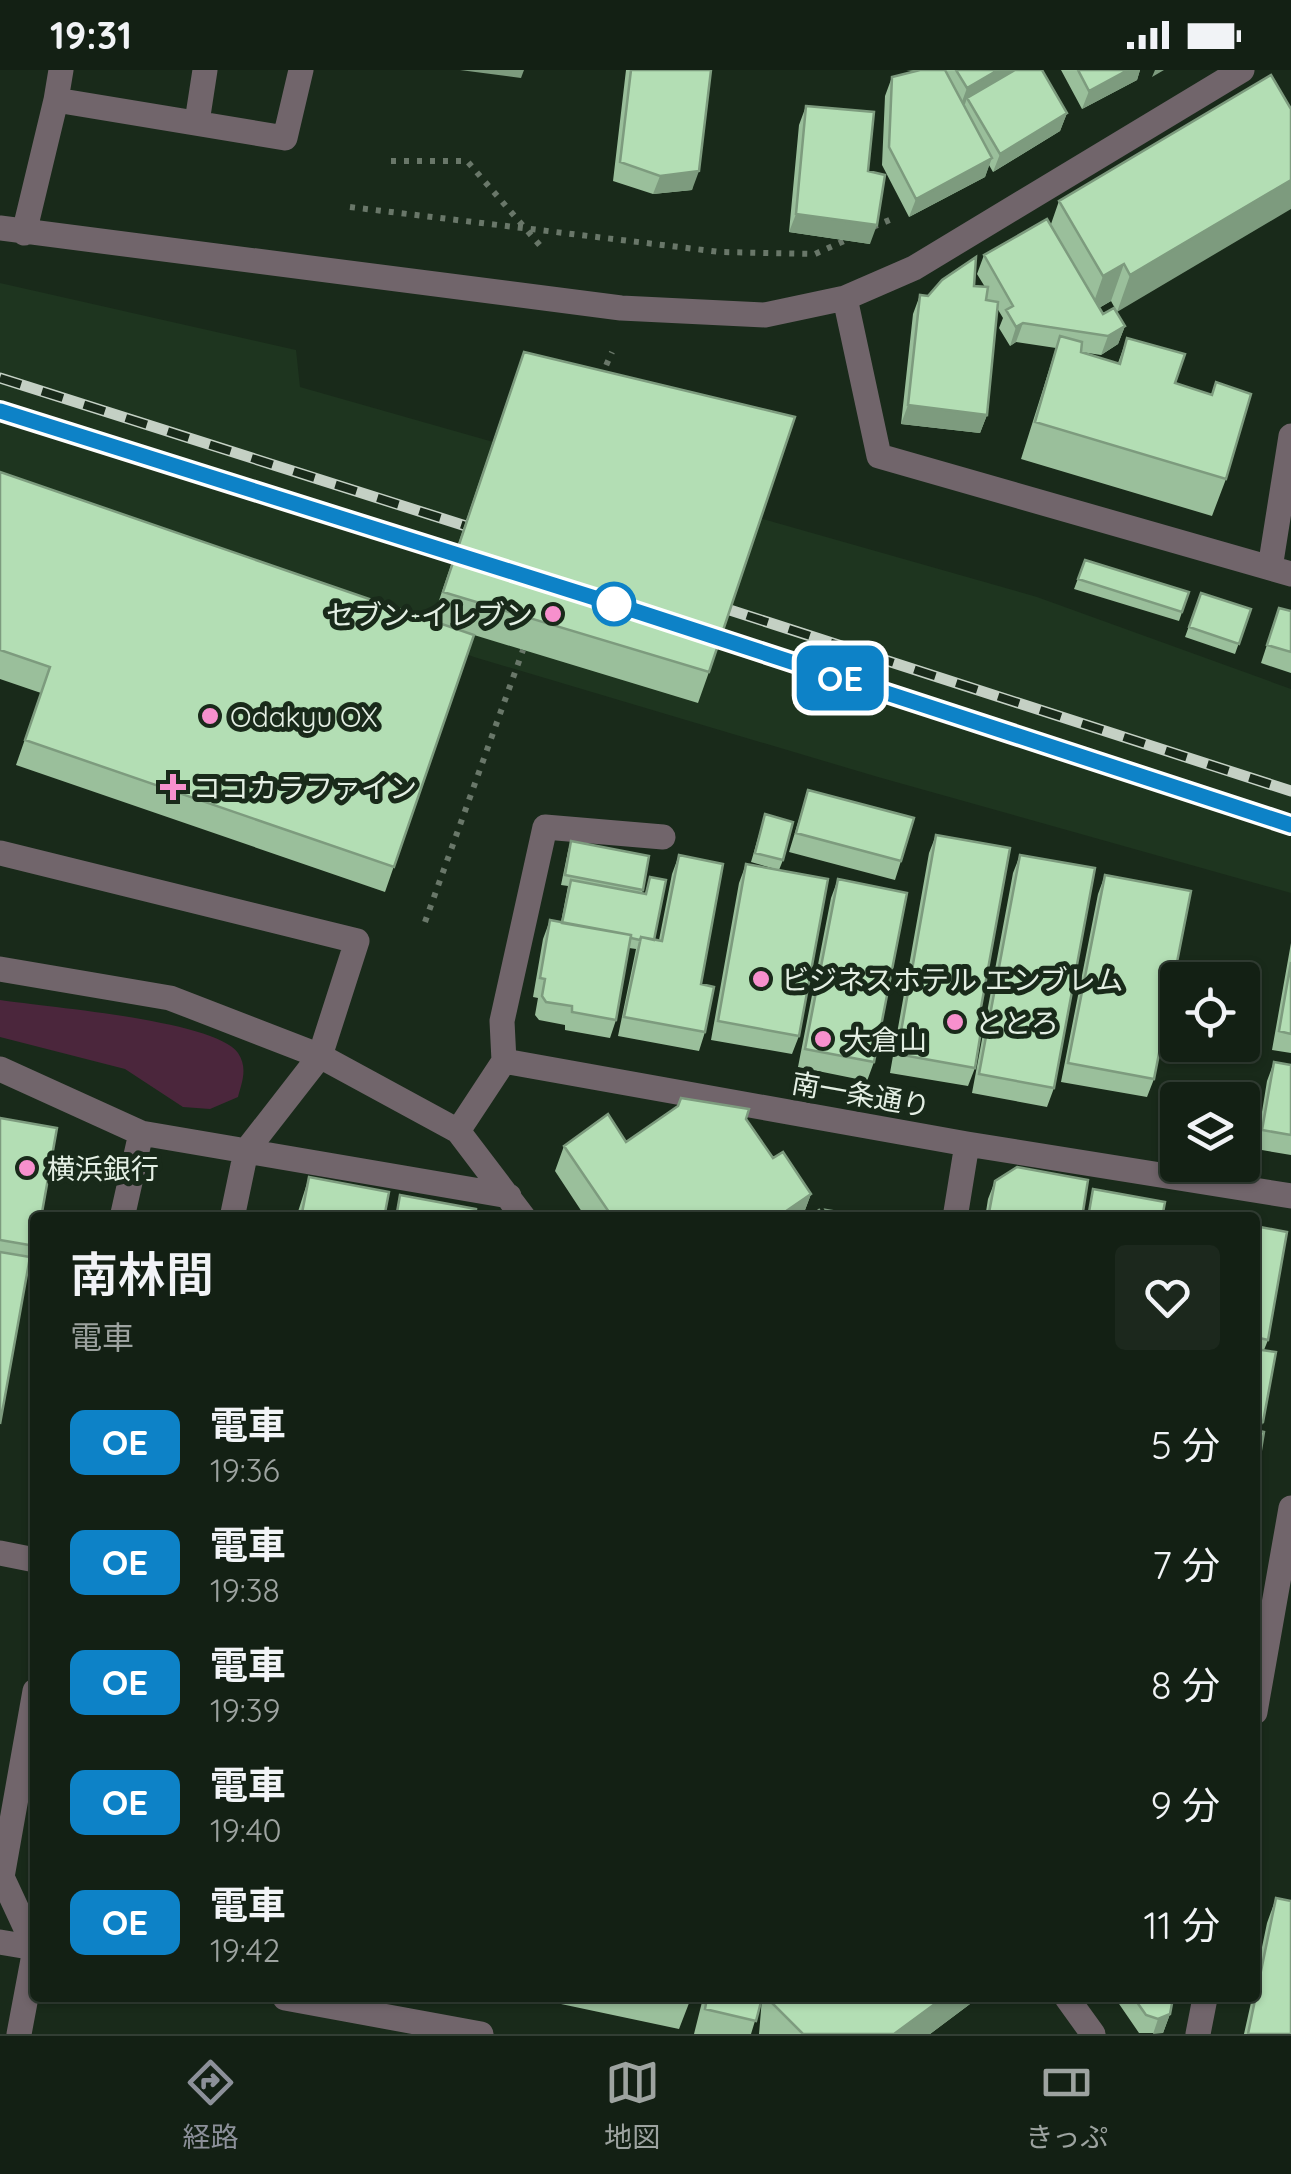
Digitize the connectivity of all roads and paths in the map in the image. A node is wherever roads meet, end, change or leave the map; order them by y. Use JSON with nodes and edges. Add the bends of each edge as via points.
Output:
{"nodes":[{"id":1,"x":61,"y":70,"type":"edge"},
{"id":2,"x":206,"y":70,"type":"edge"},
{"id":3,"x":301,"y":70,"type":"edge"},
{"id":4,"x":1242,"y":70,"type":"edge"},
{"id":5,"x":56,"y":100,"type":"junction"},
{"id":6,"x":196,"y":122,"type":"junction"},
{"id":7,"x":350,"y":207,"type":"dead end"},
{"id":8,"x":894,"y":218,"type":"dead end"},
{"id":9,"x":12,"y":230,"type":"edge"},
{"id":10,"x":845,"y":298,"type":"junction"},
{"id":11,"x":1291,"y":436,"type":"edge"},
{"id":12,"x":1280,"y":571,"type":"edge"},
{"id":13,"x":523,"y":650,"type":"edge"},
{"id":14,"x":664,"y":837,"type":"dead end"},
{"id":15,"x":0,"y":854,"type":"edge"},
{"id":16,"x":425,"y":922,"type":"dead end"},
{"id":17,"x":0,"y":968,"type":"edge"},
{"id":18,"x":320,"y":1056,"type":"junction"},
{"id":19,"x":504,"y":1061,"type":"junction"},
{"id":20,"x":0,"y":1069,"type":"edge"},
{"id":21,"x":458,"y":1131,"type":"junction"},
{"id":22,"x":141,"y":1132,"type":"junction"},
{"id":23,"x":967,"y":1144,"type":"junction"},
{"id":24,"x":246,"y":1151,"type":"junction"},
{"id":25,"x":1291,"y":1196,"type":"edge"},
{"id":26,"x":516,"y":1207,"type":"edge"},
{"id":27,"x":123,"y":1212,"type":"edge"},
{"id":28,"x":233,"y":1212,"type":"edge"},
{"id":29,"x":957,"y":1212,"type":"edge"},
{"id":30,"x":1291,"y":1508,"type":"edge"},
{"id":31,"x":0,"y":1552,"type":"edge"},
{"id":32,"x":30,"y":1559,"type":"edge"},
{"id":33,"x":1260,"y":1684,"type":"edge"},
{"id":34,"x":30,"y":1718,"type":"edge"},
{"id":35,"x":30,"y":1937,"type":"edge"},
{"id":36,"x":0,"y":1942,"type":"edge"},
{"id":37,"x":30,"y":1947,"type":"edge"},
{"id":38,"x":30,"y":1975,"type":"edge"},
{"id":39,"x":307,"y":2002,"type":"edge"},
{"id":40,"x":1070,"y":2002,"type":"edge"},
{"id":41,"x":1204,"y":2002,"type":"edge"},
{"id":42,"x":19,"y":2034,"type":"edge"},
{"id":43,"x":481,"y":2034,"type":"edge"},
{"id":44,"x":1092,"y":2034,"type":"edge"},
{"id":45,"x":1198,"y":2034,"type":"edge"}],
"edges":[{"from":1,"to":5,"type":"street"},
{"from":2,"to":6,"type":"street"},
{"from":3,"to":6,"type":"street","via":[[286,138]]},
{"from":4,"to":10,"type":"street","via":[[914,268]]},
{"from":5,"to":6,"type":"street"},
{"from":5,"to":9,"type":"street"},
{"from":7,"to":8,"type":"path","via":[[720,252],[815,254]]},
{"from":9,"to":10,"type":"street","via":[[621,308],[765,315]]},
{"from":10,"to":12,"type":"street","via":[[879,456]]},
{"from":11,"to":12,"type":"street"},
{"from":13,"to":16,"type":"path"},
{"from":14,"to":19,"type":"street","via":[[545,827],[502,1020]]},
{"from":15,"to":18,"type":"street","via":[[356,941]]},
{"from":17,"to":18,"type":"street","via":[[170,998]]},
{"from":18,"to":21,"type":"street"},
{"from":18,"to":24,"type":"street"},
{"from":19,"to":21,"type":"street"},
{"from":19,"to":23,"type":"street","name":"南一条通り"},
{"from":20,"to":22,"type":"street"},
{"from":21,"to":26,"type":"street"},
{"from":22,"to":24,"type":"street"},
{"from":22,"to":27,"type":"street"},
{"from":23,"to":25,"type":"street","name":"南一条通り"},
{"from":23,"to":29,"type":"street"},
{"from":24,"to":26,"type":"street"},
{"from":24,"to":28,"type":"street"},
{"from":30,"to":33,"type":"street"},
{"from":31,"to":32,"type":"street"},
{"from":34,"to":35,"type":"street","via":[[2,1877]]},
{"from":36,"to":37,"type":"street"},
{"from":38,"to":42,"type":"street"},
{"from":39,"to":43,"type":"street"},
{"from":40,"to":44,"type":"street"},
{"from":41,"to":45,"type":"street"}]}
